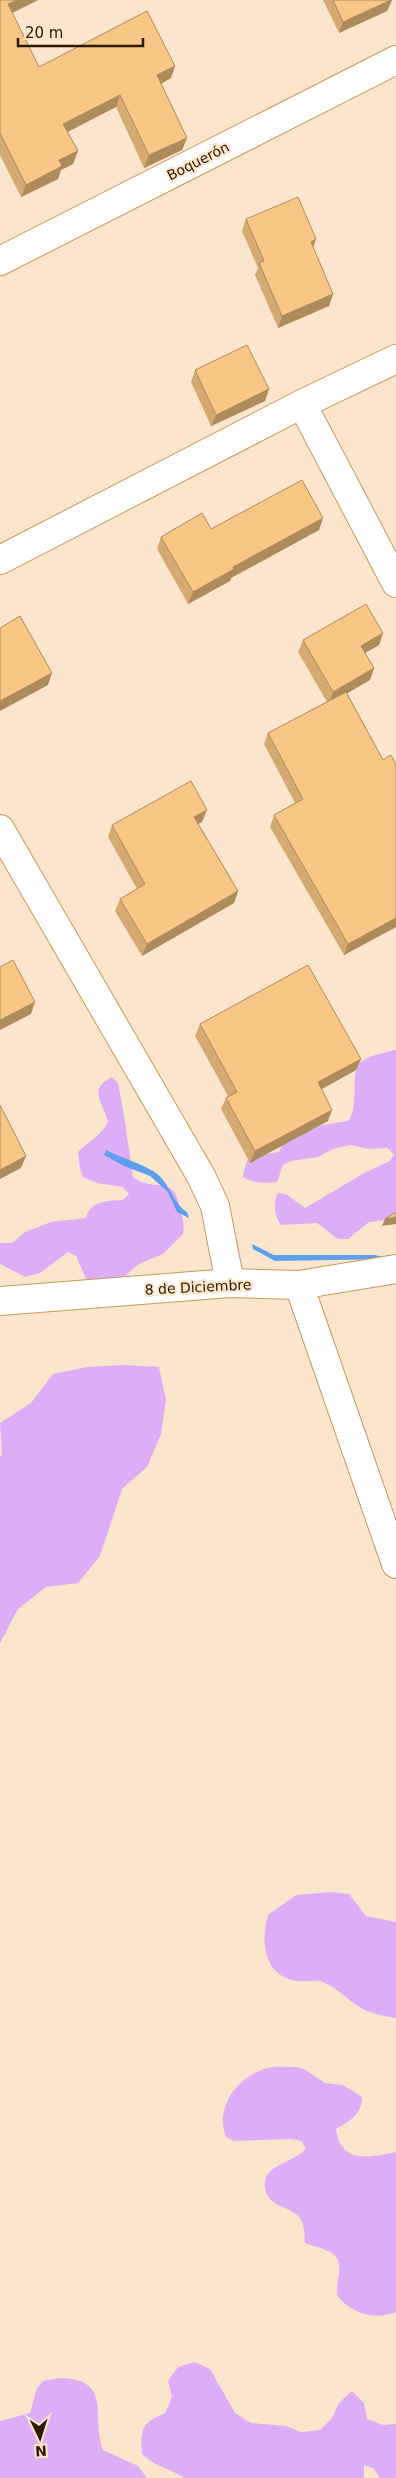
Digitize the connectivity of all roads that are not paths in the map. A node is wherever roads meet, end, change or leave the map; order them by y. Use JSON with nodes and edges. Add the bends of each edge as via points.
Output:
{"nodes":[{"id":1,"x":396,"y":60,"type":"edge"},
{"id":2,"x":0,"y":261,"type":"edge"},
{"id":3,"x":396,"y":359,"type":"edge"},
{"id":4,"x":302,"y":404,"type":"junction"},
{"id":5,"x":0,"y":560,"type":"edge"},
{"id":6,"x":396,"y":582,"type":"edge"},
{"id":7,"x":0,"y":830,"type":"edge"},
{"id":8,"x":396,"y":1269,"type":"edge"},
{"id":9,"x":230,"y":1283,"type":"junction"},
{"id":10,"x":298,"y":1285,"type":"junction"},
{"id":11,"x":0,"y":1301,"type":"edge"},
{"id":12,"x":396,"y":1564,"type":"edge"}],
"edges":[{"from":1,"to":2,"type":"street","name":"Boquerón"},
{"from":3,"to":4,"type":"street"},
{"from":4,"to":5,"type":"street"},
{"from":4,"to":6,"type":"street"},
{"from":7,"to":9,"type":"street","via":[[201,1176],[215,1206]]},
{"from":8,"to":10,"type":"street","name":"8 de Diciembre"},
{"from":9,"to":10,"type":"street","name":"8 de Diciembre"},
{"from":9,"to":11,"type":"street","name":"8 de Diciembre"},
{"from":10,"to":12,"type":"street"}]}
